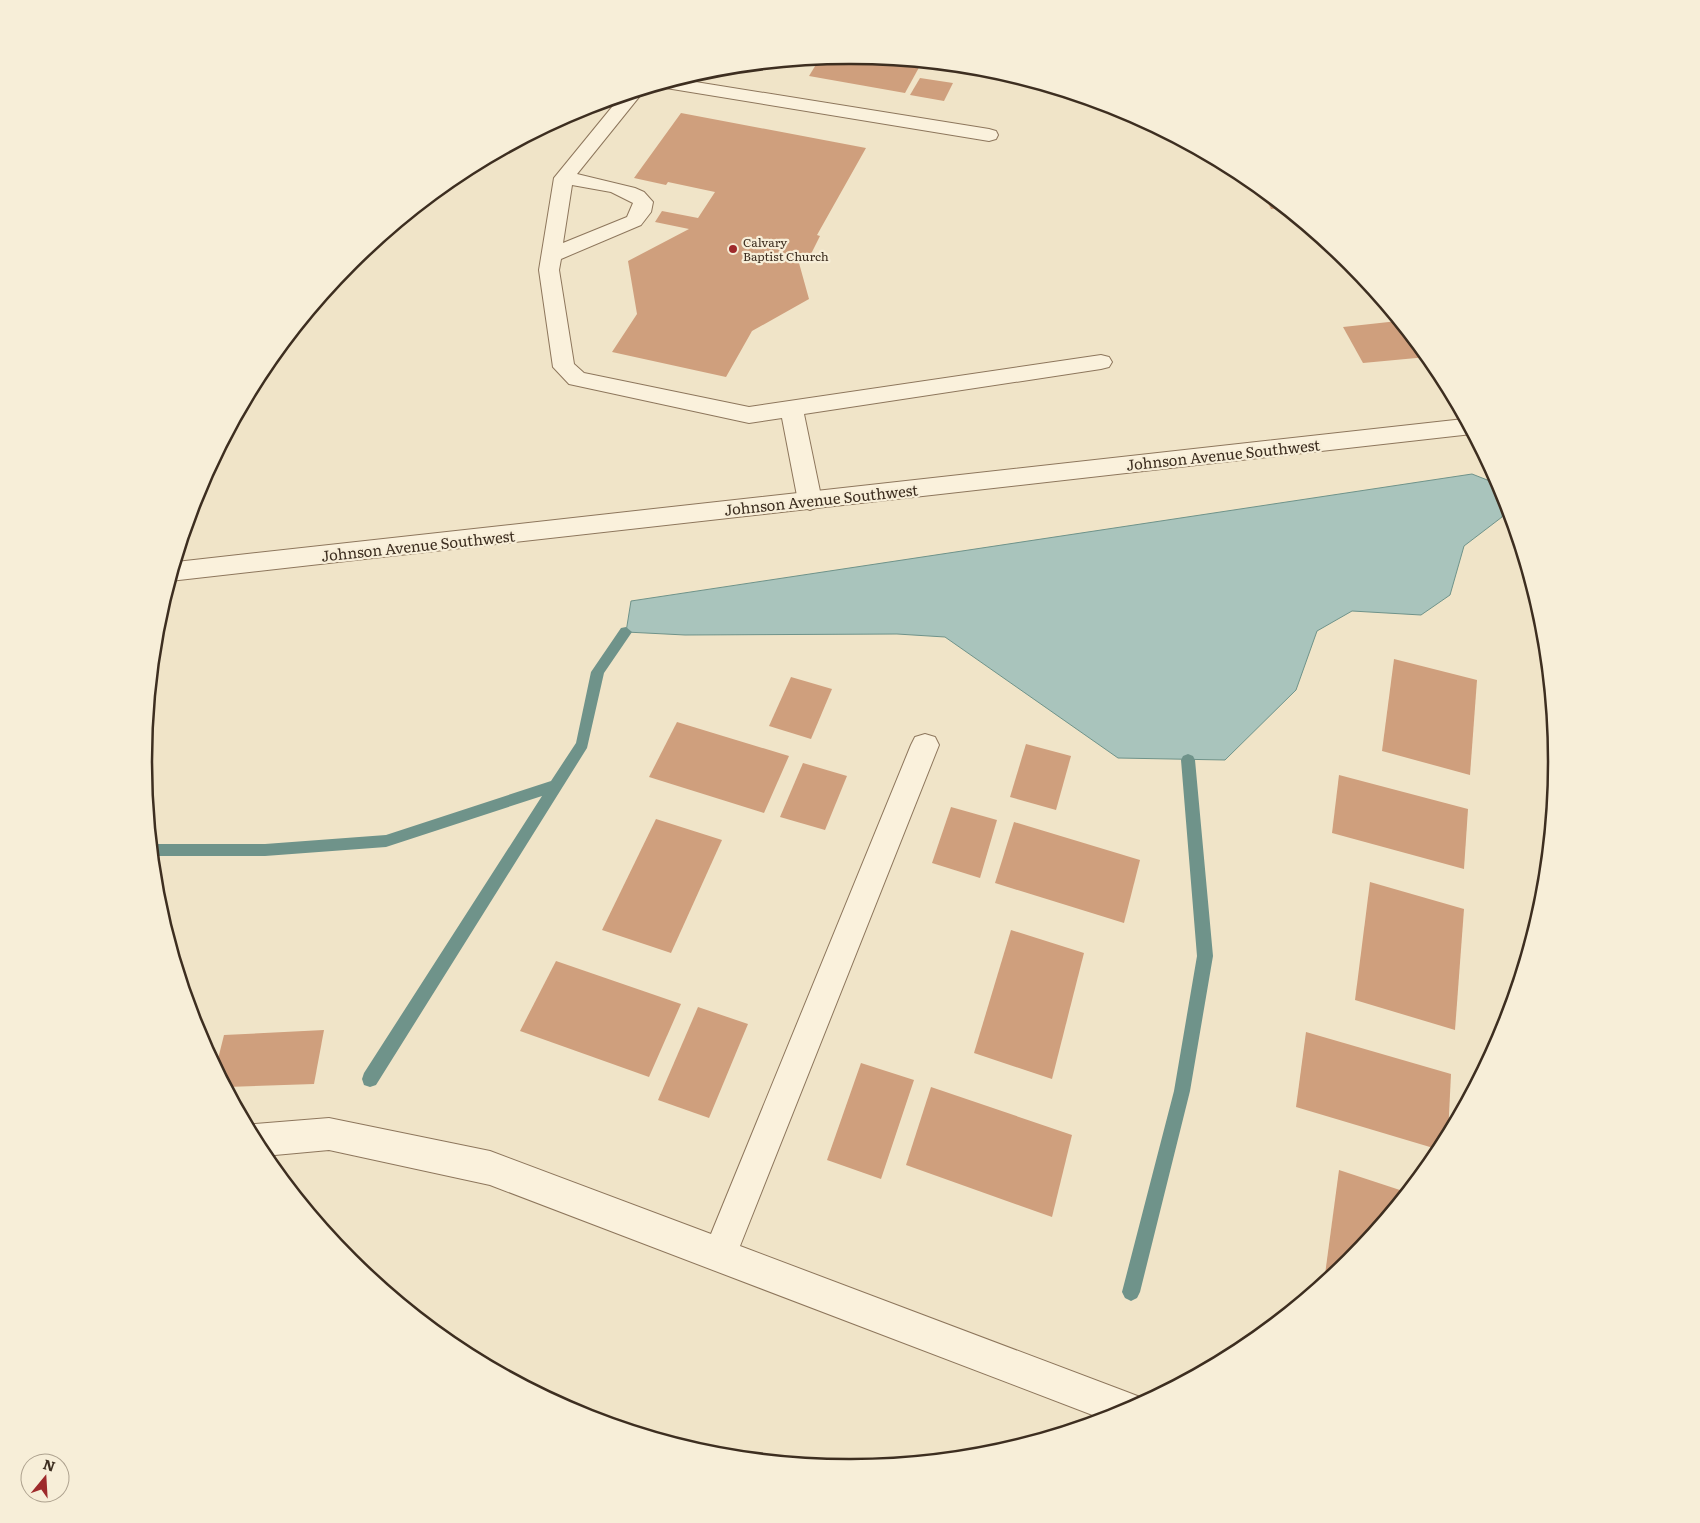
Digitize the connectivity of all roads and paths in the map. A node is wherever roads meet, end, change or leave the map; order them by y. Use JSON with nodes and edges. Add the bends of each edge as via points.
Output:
{"nodes":[{"id":1,"x":680,"y":85,"type":"edge"},
{"id":2,"x":627,"y":101,"type":"edge"},
{"id":3,"x":989,"y":135,"type":"dead end"},
{"id":4,"x":564,"y":178,"type":"junction"},
{"id":5,"x":552,"y":255,"type":"junction"},
{"id":6,"x":1101,"y":362,"type":"dead end"},
{"id":7,"x":792,"y":409,"type":"junction"},
{"id":8,"x":1462,"y":428,"type":"edge"},
{"id":9,"x":810,"y":500,"type":"junction"},
{"id":10,"x":179,"y":571,"type":"edge"},
{"id":11,"x":925,"y":745,"type":"dead end"},
{"id":12,"x":264,"y":1139,"type":"edge"},
{"id":13,"x":719,"y":1256,"type":"junction"},
{"id":14,"x":1117,"y":1406,"type":"edge"}],
"edges":[{"from":1,"to":3,"type":"street"},
{"from":2,"to":4,"type":"street"},
{"from":4,"to":5,"type":"street"},
{"from":4,"to":5,"type":"street","via":[[624,190],[638,195],[643,202],[634,221]]},
{"from":5,"to":7,"type":"street","via":[[550,270],[564,367],[577,379],[749,415]]},
{"from":6,"to":7,"type":"street"},
{"from":7,"to":9,"type":"street"},
{"from":8,"to":9,"type":"street","name":"Johnson Avenue Southwest"},
{"from":9,"to":10,"type":"street","name":"Johnson Avenue Southwest"},
{"from":11,"to":13,"type":"street"},
{"from":12,"to":13,"type":"street","via":[[329,1134],[490,1168]]},
{"from":13,"to":14,"type":"street"}]}
